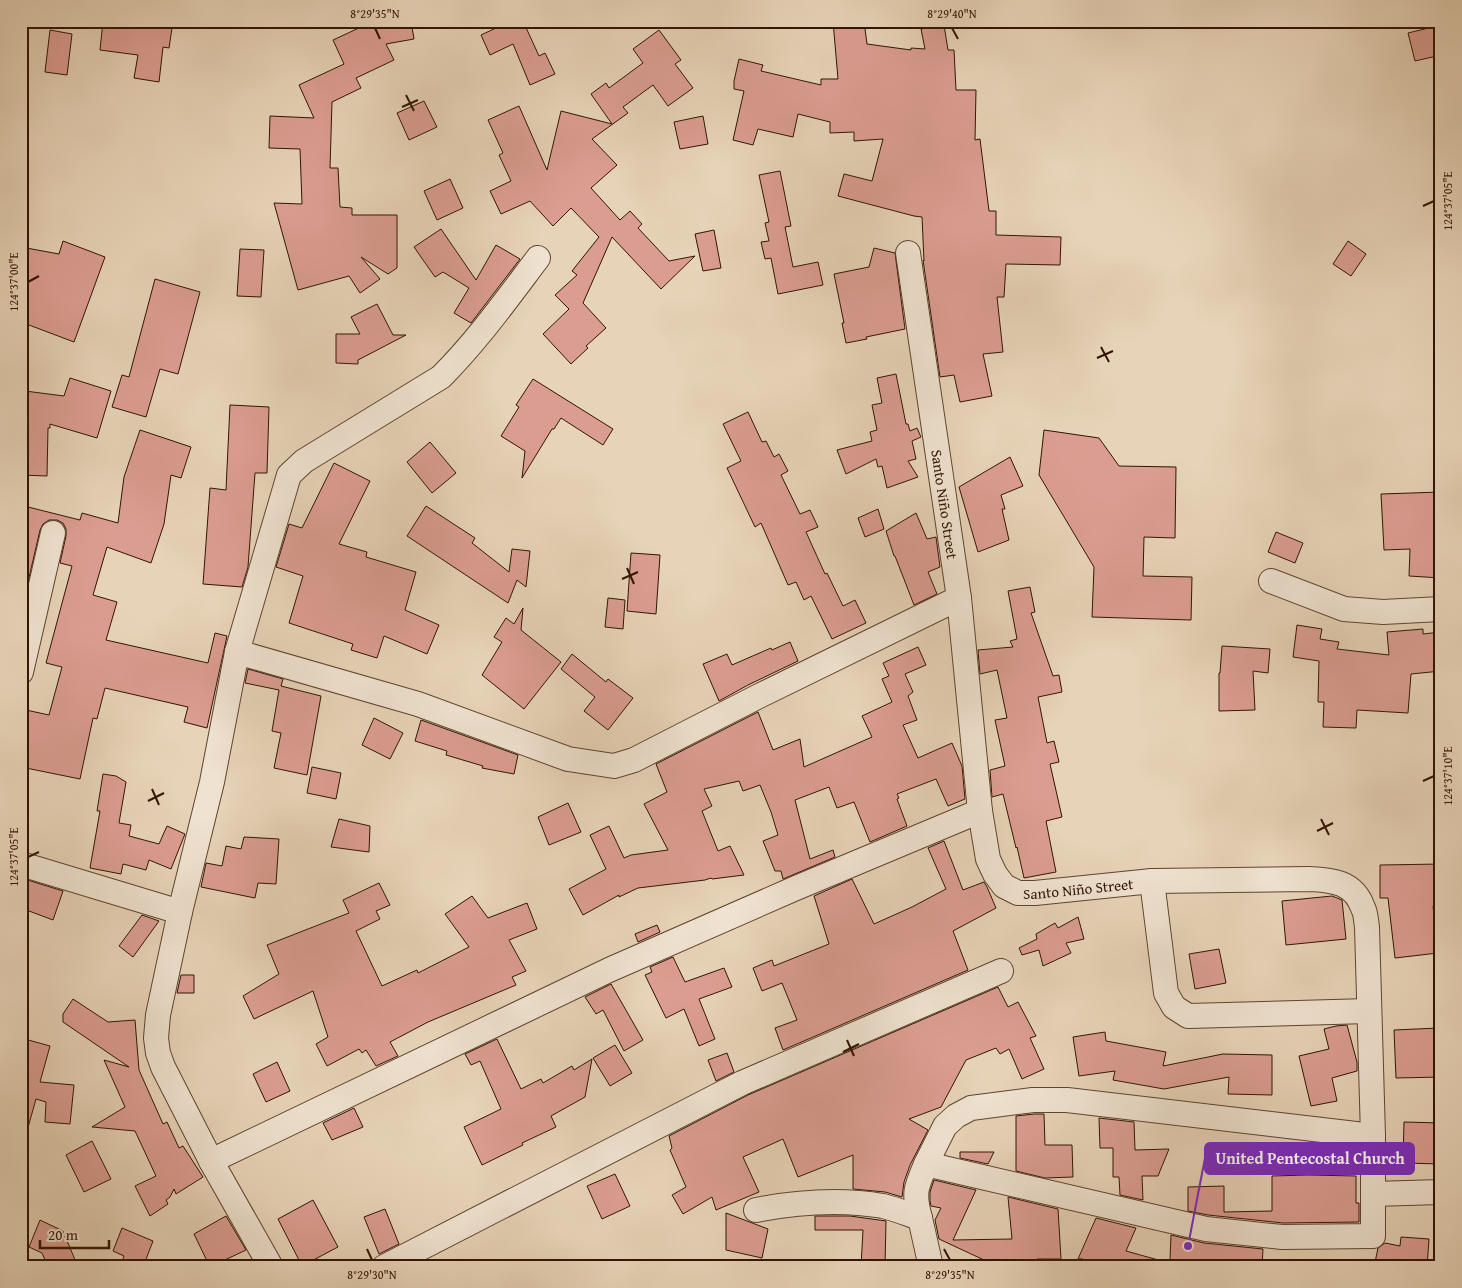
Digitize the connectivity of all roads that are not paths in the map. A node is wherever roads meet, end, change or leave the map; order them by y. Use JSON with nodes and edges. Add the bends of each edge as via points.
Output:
{"nodes":[{"id":1,"x":908,"y":253,"type":"dead end"},
{"id":2,"x":538,"y":258,"type":"dead end"},
{"id":3,"x":54,"y":533,"type":"dead end"},
{"id":4,"x":1271,"y":581,"type":"dead end"},
{"id":5,"x":959,"y":598,"type":"junction"},
{"id":6,"x":1441,"y":609,"type":"edge"},
{"id":7,"x":237,"y":652,"type":"junction"},
{"id":8,"x":21,"y":672,"type":"edge"},
{"id":9,"x":980,"y":811,"type":"junction"},
{"id":10,"x":21,"y":864,"type":"edge"},
{"id":11,"x":1152,"y":881,"type":"junction"},
{"id":12,"x":180,"y":912,"type":"junction"},
{"id":13,"x":1001,"y":971,"type":"dead end"},
{"id":14,"x":1369,"y":1011,"type":"junction"},
{"id":15,"x":1373,"y":1136,"type":"junction"},
{"id":16,"x":211,"y":1161,"type":"junction"},
{"id":17,"x":926,"y":1164,"type":"junction"},
{"id":18,"x":1441,"y":1192,"type":"edge"},
{"id":19,"x":1373,"y":1194,"type":"junction"},
{"id":20,"x":756,"y":1210,"type":"dead end"},
{"id":21,"x":920,"y":1218,"type":"junction"},
{"id":22,"x":271,"y":1267,"type":"edge"},
{"id":23,"x":384,"y":1267,"type":"edge"},
{"id":24,"x":931,"y":1267,"type":"edge"}],
"edges":[{"from":1,"to":5,"type":"street","name":"Santo Niño Street"},
{"from":2,"to":7,"type":"street","via":[[470,346],[440,377],[304,461],[289,476]]},
{"from":3,"to":8,"type":"street"},
{"from":4,"to":6,"type":"street","via":[[1344,609],[1383,612]]},
{"from":5,"to":7,"type":"street","via":[[634,760],[614,766],[568,759],[418,704]]},
{"from":5,"to":9,"type":"street","name":"Santo Niño Street"},
{"from":7,"to":12,"type":"street","via":[[212,782]]},
{"from":9,"to":11,"type":"street","name":"Santo Niño Street","via":[[988,859],[995,874],[1004,886],[1018,892]]},
{"from":9,"to":16,"type":"street","via":[[609,970]]},
{"from":10,"to":12,"type":"street"},
{"from":11,"to":14,"type":"street","via":[[1166,993],[1174,1007],[1188,1016]]},
{"from":11,"to":14,"type":"street","name":"Santo Niño Street","via":[[1309,879],[1343,884],[1355,893],[1364,908]]},
{"from":12,"to":16,"type":"street","via":[[158,1015],[157,1046],[163,1067]]},
{"from":13,"to":23,"type":"street","via":[[742,1083]]},
{"from":14,"to":15,"type":"street","name":"Santo Niño Street"},
{"from":15,"to":17,"type":"street","via":[[1067,1100],[1033,1100],[971,1108],[956,1116],[945,1126]]},
{"from":15,"to":19,"type":"street","name":"Santo Niño Street"},
{"from":16,"to":22,"type":"street"},
{"from":17,"to":19,"type":"street","name":"Santo Niño Street","via":[[1206,1229],[1282,1236],[1373,1236]]},
{"from":17,"to":21,"type":"street","via":[[915,1201]]},
{"from":18,"to":19,"type":"street"},
{"from":20,"to":21,"type":"street","via":[[786,1204],[849,1202],[884,1206]]},
{"from":21,"to":24,"type":"street"}]}
